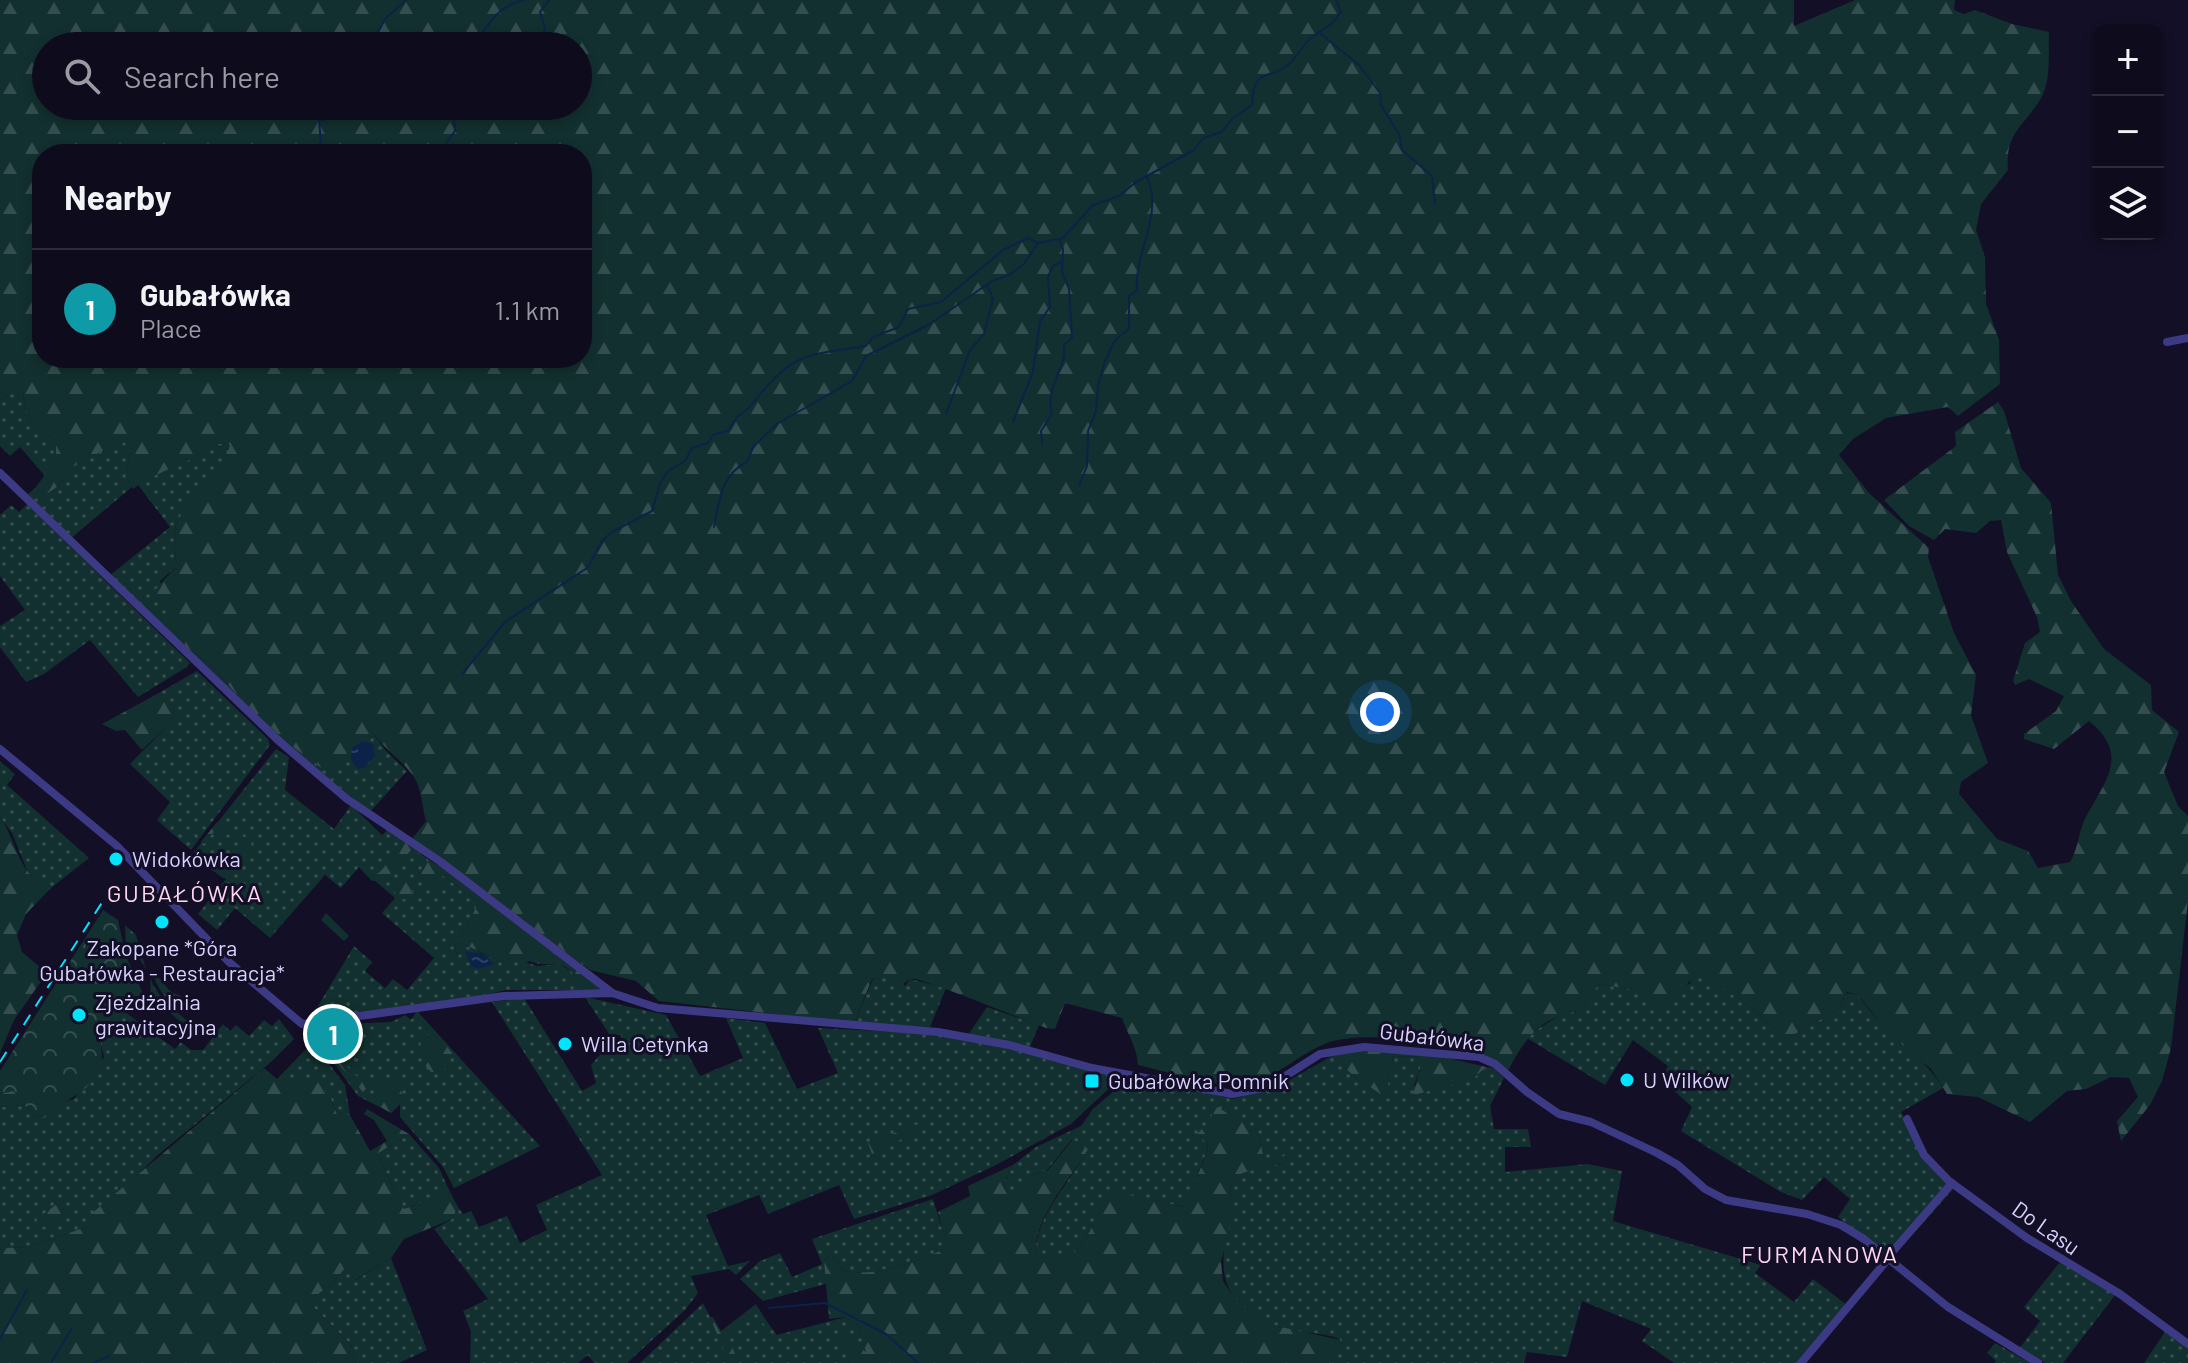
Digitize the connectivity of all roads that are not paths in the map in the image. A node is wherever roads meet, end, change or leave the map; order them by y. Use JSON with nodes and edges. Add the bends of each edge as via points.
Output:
{"nodes":[{"id":1,"x":2188,"y":338,"type":"edge"},
{"id":2,"x":2167,"y":342,"type":"dead end"},
{"id":3,"x":0,"y":473,"type":"edge"},
{"id":4,"x":0,"y":749,"type":"edge"},
{"id":5,"x":612,"y":993,"type":"junction"},
{"id":6,"x":1907,"y":1119,"type":"dead end"},
{"id":7,"x":1952,"y":1183,"type":"junction"},
{"id":8,"x":1887,"y":1258,"type":"junction"},
{"id":9,"x":2188,"y":1344,"type":"edge"},
{"id":10,"x":1801,"y":1363,"type":"edge"},
{"id":11,"x":2038,"y":1363,"type":"edge"}],
"edges":[{"from":1,"to":2,"type":"street"},
{"from":3,"to":5,"type":"street","name":"Gubałówka","via":[[280,742],[347,799],[441,862]]},
{"from":4,"to":5,"type":"street","name":"Gubałówka","via":[[116,845],[229,962],[302,1024],[504,996]]},
{"from":5,"to":8,"type":"street","name":"Gubałówka","via":[[658,1008],[938,1032],[1232,1094],[1268,1087],[1320,1054],[1364,1047],[1479,1057],[1559,1114],[1591,1122],[1657,1153],[1726,1200],[1841,1225]]},
{"from":6,"to":7,"type":"street","name":"Do Lasu","via":[[1924,1155]]},
{"from":7,"to":8,"type":"street"},
{"from":7,"to":9,"type":"street","name":"Do Lasu"},
{"from":8,"to":10,"type":"street"},
{"from":8,"to":11,"type":"street","name":"Gubałówka","via":[[1961,1316]]}]}
